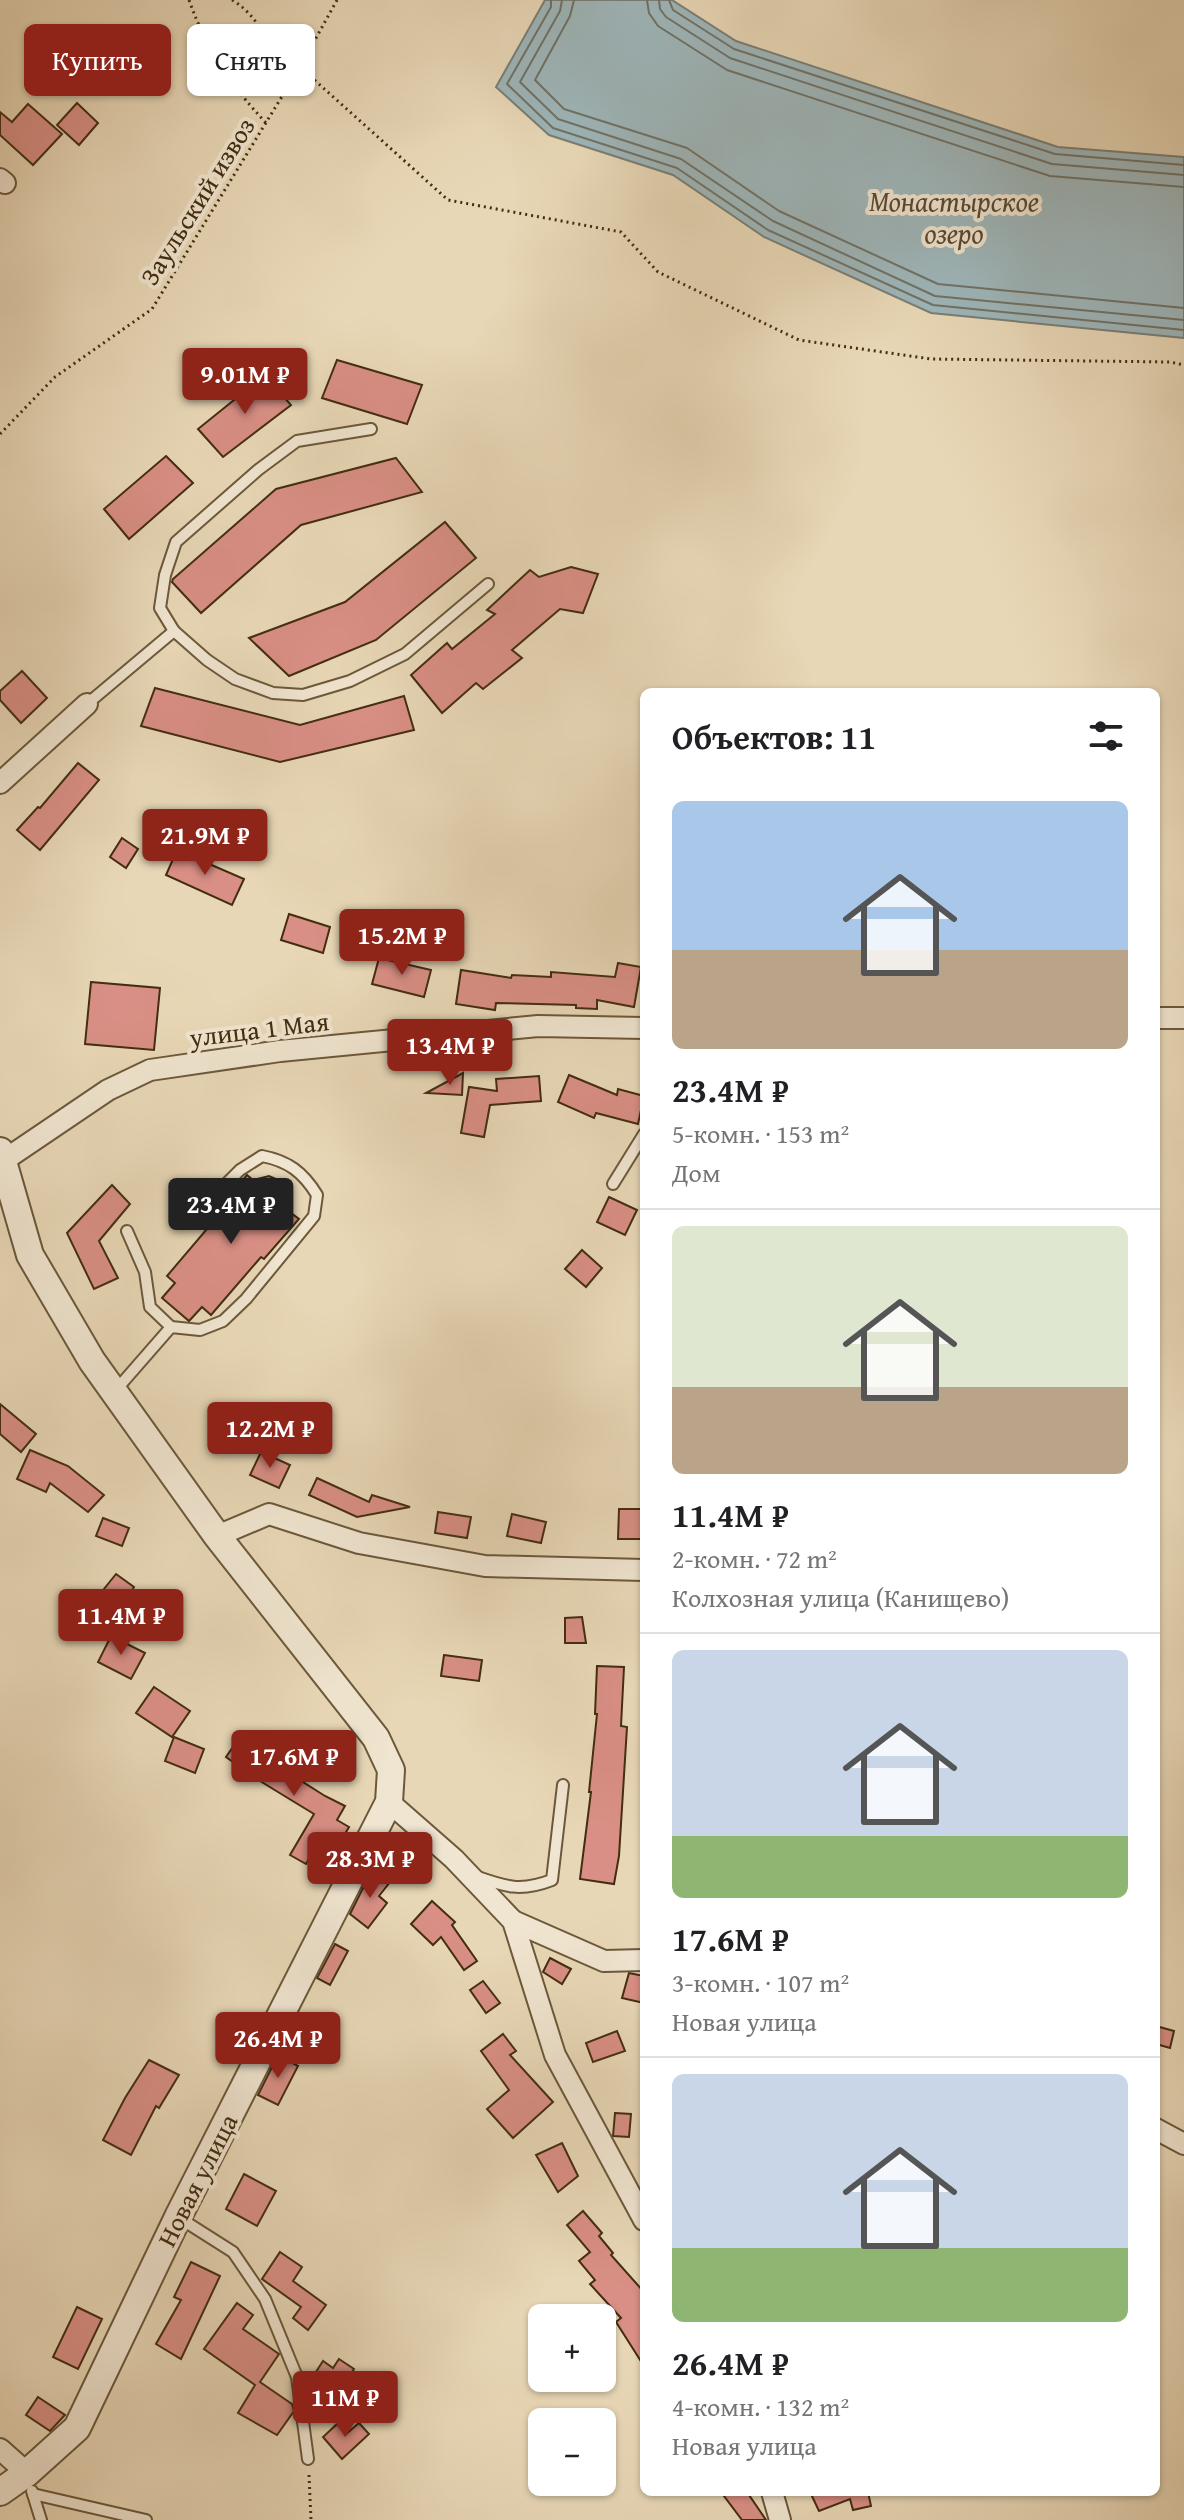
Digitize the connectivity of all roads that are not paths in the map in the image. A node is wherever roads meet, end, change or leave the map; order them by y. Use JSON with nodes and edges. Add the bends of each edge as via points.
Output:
{"nodes":[{"id":1,"x":371,"y":429,"type":"dead end"},
{"id":2,"x":488,"y":584,"type":"dead end"},
{"id":3,"x":174,"y":631,"type":"junction"},
{"id":4,"x":87,"y":704,"type":"joint"},
{"id":5,"x":0,"y":783,"type":"edge"},
{"id":6,"x":1160,"y":1018,"type":"edge"},
{"id":7,"x":1184,"y":1018,"type":"edge"},
{"id":8,"x":640,"y":1028,"type":"edge"},
{"id":9,"x":640,"y":1140,"type":"edge"},
{"id":10,"x":2,"y":1156,"type":"edge"},
{"id":11,"x":226,"y":1184,"type":"dead end"},
{"id":12,"x":613,"y":1184,"type":"dead end"},
{"id":13,"x":127,"y":1231,"type":"dead end"},
{"id":14,"x":171,"y":1327,"type":"junction"},
{"id":15,"x":114,"y":1392,"type":"junction"},
{"id":16,"x":217,"y":1536,"type":"junction"},
{"id":17,"x":640,"y":1570,"type":"edge"},
{"id":18,"x":563,"y":1785,"type":"dead end"},
{"id":19,"x":389,"y":1802,"type":"junction"},
{"id":20,"x":466,"y":1872,"type":"junction"},
{"id":21,"x":513,"y":1921,"type":"junction"},
{"id":22,"x":640,"y":1960,"type":"edge"},
{"id":23,"x":1160,"y":2131,"type":"edge"},
{"id":24,"x":1184,"y":2144,"type":"edge"},
{"id":25,"x":640,"y":2213,"type":"edge"},
{"id":26,"x":178,"y":2217,"type":"junction"},
{"id":27,"x":0,"y":2449,"type":"edge"},
{"id":28,"x":308,"y":2459,"type":"road end"},
{"id":29,"x":30,"y":2484,"type":"junction"},
{"id":30,"x":0,"y":2492,"type":"edge"},
{"id":31,"x":773,"y":2496,"type":"edge"},
{"id":32,"x":41,"y":2520,"type":"edge"},
{"id":33,"x":146,"y":2520,"type":"edge"},
{"id":34,"x":780,"y":2520,"type":"edge"}],
"edges":[{"from":1,"to":3,"type":"lane","via":[[297,441],[176,542],[160,608]]},
{"from":2,"to":3,"type":"lane","via":[[405,654],[350,681],[303,695],[273,693],[235,679]]},
{"from":3,"to":4,"type":"lane"},
{"from":4,"to":5,"type":"street"},
{"from":6,"to":7,"type":"street"},
{"from":8,"to":10,"type":"street","name":"улица 1 Мая","via":[[538,1026],[280,1051],[150,1070]]},
{"from":9,"to":12,"type":"lane"},
{"from":10,"to":15,"type":"street","via":[[30,1255]]},
{"from":11,"to":14,"type":"lane","via":[[262,1156],[277,1159],[306,1177],[317,1195],[314,1216],[223,1321],[200,1330]]},
{"from":13,"to":14,"type":"lane","via":[[145,1272],[150,1307]]},
{"from":14,"to":15,"type":"lane"},
{"from":15,"to":16,"type":"street"},
{"from":16,"to":17,"type":"street","via":[[269,1514],[359,1543],[485,1566]]},
{"from":16,"to":19,"type":"street","via":[[376,1738],[391,1770]]},
{"from":18,"to":20,"type":"lane","via":[[552,1880],[533,1888],[503,1886]]},
{"from":19,"to":20,"type":"street"},
{"from":19,"to":26,"type":"street","name":"Новая улица"},
{"from":20,"to":21,"type":"street"},
{"from":21,"to":22,"type":"street","via":[[604,1961]]},
{"from":21,"to":25,"type":"street","via":[[555,2055]]},
{"from":23,"to":24,"type":"street"},
{"from":26,"to":28,"type":"lane","via":[[233,2252],[265,2299],[297,2377]]},
{"from":26,"to":29,"type":"street","name":"Новая улица","via":[[77,2428]]},
{"from":27,"to":29,"type":"street"},
{"from":29,"to":30,"type":"street","name":"Новая улица"},
{"from":29,"to":32,"type":"lane"},
{"from":29,"to":33,"type":"lane"},
{"from":31,"to":34,"type":"street"}]}
